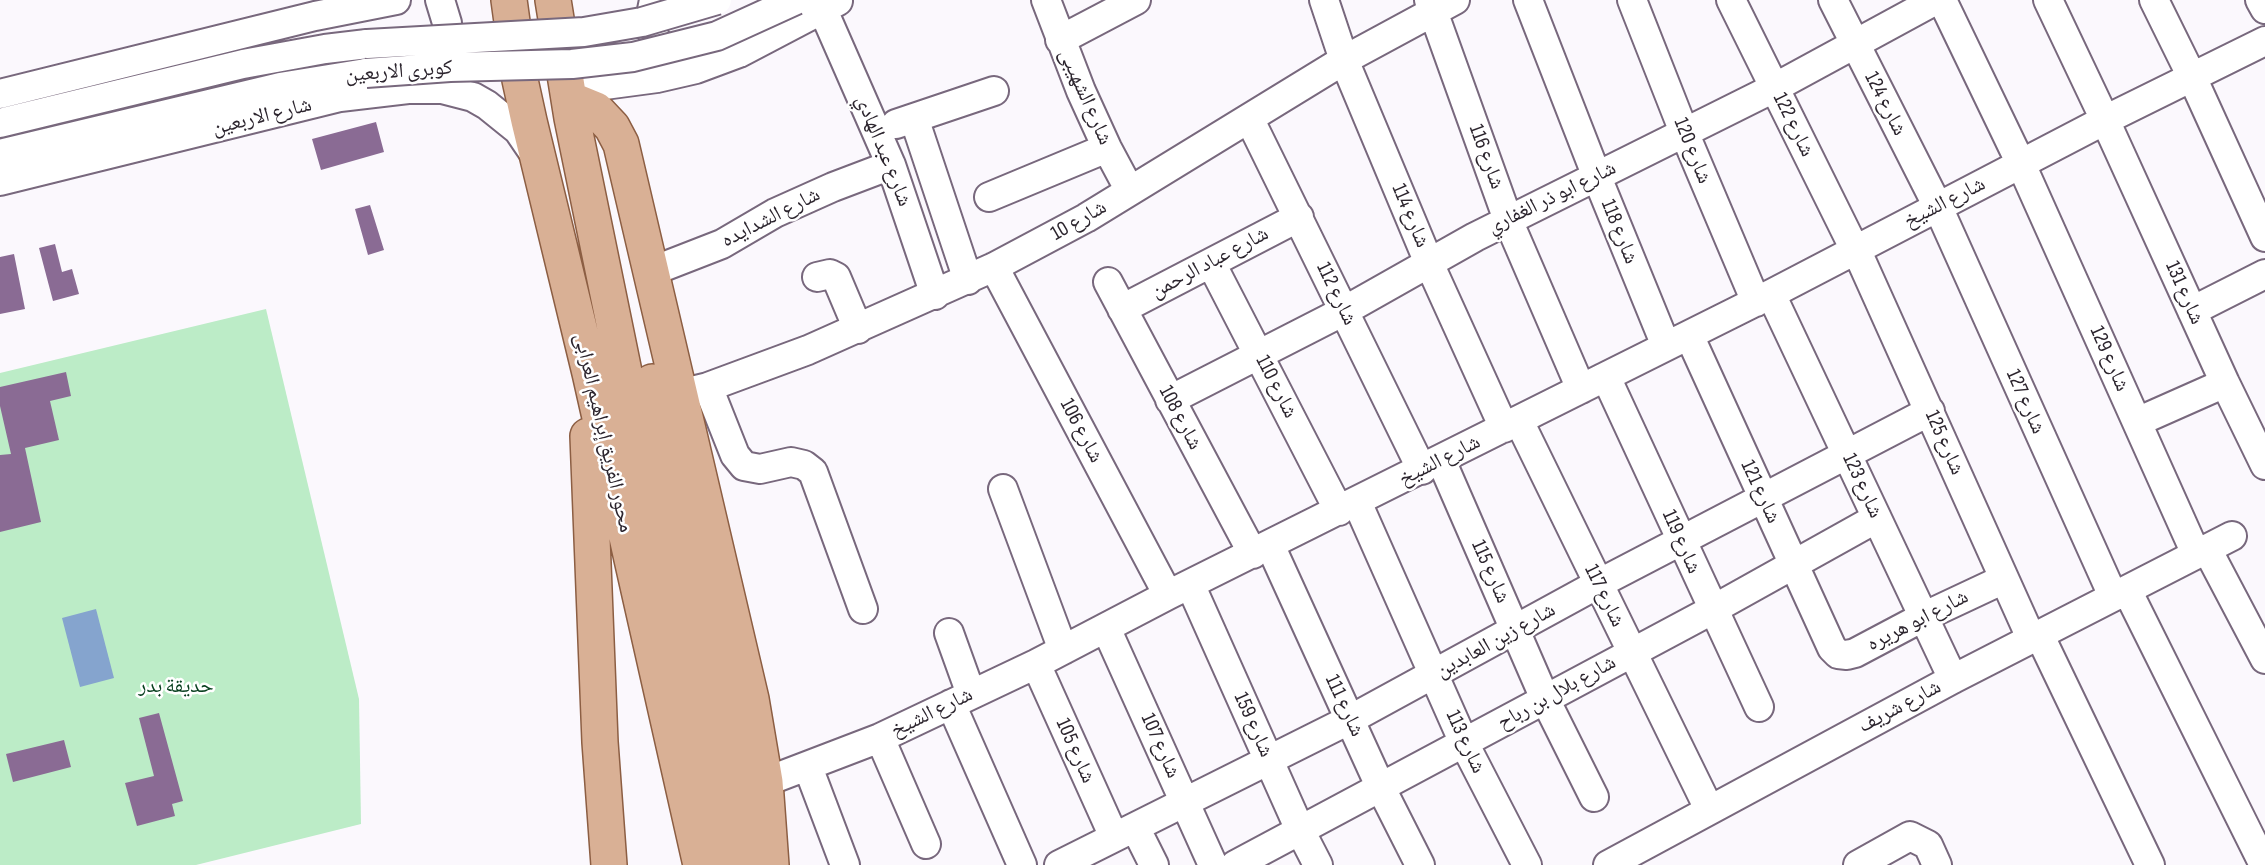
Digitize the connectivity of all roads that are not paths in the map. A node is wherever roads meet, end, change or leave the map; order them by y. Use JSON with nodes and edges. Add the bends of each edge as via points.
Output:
{"nodes":[{"id":1,"x":396,"y":0,"type":"edge"},
{"id":2,"x":440,"y":0,"type":"edge"},
{"id":3,"x":509,"y":0,"type":"edge"},
{"id":4,"x":553,"y":0,"type":"edge"},
{"id":5,"x":654,"y":0,"type":"edge"},
{"id":6,"x":717,"y":0,"type":"edge"},
{"id":7,"x":796,"y":0,"type":"edge"},
{"id":8,"x":1046,"y":0,"type":"edge"},
{"id":9,"x":1136,"y":0,"type":"edge"},
{"id":10,"x":1324,"y":0,"type":"edge"},
{"id":11,"x":1528,"y":0,"type":"edge"},
{"id":12,"x":1632,"y":0,"type":"edge"},
{"id":13,"x":1731,"y":0,"type":"edge"},
{"id":14,"x":1833,"y":0,"type":"edge"},
{"id":15,"x":1936,"y":0,"type":"edge"},
{"id":16,"x":1942,"y":0,"type":"edge"},
{"id":17,"x":2048,"y":0,"type":"edge"},
{"id":18,"x":2154,"y":0,"type":"edge"},
{"id":19,"x":2260,"y":0,"type":"edge"},
{"id":20,"x":1439,"y":4,"type":"edge"},
{"id":21,"x":831,"y":5,"type":"edge"},
{"id":22,"x":313,"y":8,"type":"edge"},
{"id":23,"x":2265,"y":9,"type":"edge"},
{"id":24,"x":1060,"y":40,"type":"junction"},
{"id":25,"x":2265,"y":41,"type":"edge"},
{"id":26,"x":1854,"y":44,"type":"junction"},
{"id":27,"x":1344,"y":60,"type":"junction"},
{"id":28,"x":696,"y":69,"type":"junction"},
{"id":29,"x":2192,"y":77,"type":"junction"},
{"id":30,"x":1774,"y":88,"type":"junction"},
{"id":31,"x":442,"y":89,"type":"junction"},
{"id":32,"x":994,"y":92,"type":"dead end"},
{"id":33,"x":0,"y":94,"type":"edge"},
{"id":34,"x":570,"y":102,"type":"junction"},
{"id":35,"x":914,"y":118,"type":"junction"},
{"id":36,"x":1249,"y":118,"type":"junction"},
{"id":37,"x":2105,"y":120,"type":"junction"},
{"id":38,"x":0,"y":123,"type":"edge"},
{"id":39,"x":876,"y":131,"type":"junction"},
{"id":40,"x":1684,"y":132,"type":"junction"},
{"id":41,"x":1107,"y":148,"type":"junction"},
{"id":42,"x":0,"y":154,"type":"edge"},
{"id":43,"x":540,"y":163,"type":"junction"},
{"id":44,"x":2021,"y":164,"type":"junction"},
{"id":45,"x":891,"y":165,"type":"junction"},
{"id":46,"x":1597,"y":177,"type":"junction"},
{"id":47,"x":0,"y":181,"type":"edge"},
{"id":48,"x":1130,"y":191,"type":"junction"},
{"id":49,"x":989,"y":197,"type":"dead end"},
{"id":50,"x":1938,"y":207,"type":"junction"},
{"id":51,"x":1299,"y":217,"type":"junction"},
{"id":52,"x":1508,"y":220,"type":"junction"},
{"id":53,"x":2265,"y":237,"type":"edge"},
{"id":54,"x":1855,"y":250,"type":"junction"},
{"id":55,"x":1211,"y":263,"type":"junction"},
{"id":56,"x":1429,"y":263,"type":"junction"},
{"id":57,"x":995,"y":267,"type":"junction"},
{"id":58,"x":650,"y":272,"type":"junction"},
{"id":59,"x":2265,"y":274,"type":"edge"},
{"id":60,"x":817,"y":277,"type":"dead end"},
{"id":61,"x":968,"y":280,"type":"junction"},
{"id":62,"x":1108,"y":282,"type":"dead end"},
{"id":63,"x":934,"y":295,"type":"junction"},
{"id":64,"x":1763,"y":298,"type":"junction"},
{"id":65,"x":1122,"y":309,"type":"junction"},
{"id":66,"x":1344,"y":311,"type":"junction"},
{"id":67,"x":2192,"y":311,"type":"junction"},
{"id":68,"x":858,"y":329,"type":"junction"},
{"id":69,"x":1677,"y":341,"type":"junction"},
{"id":70,"x":1258,"y":354,"type":"junction"},
{"id":71,"x":590,"y":373,"type":"junction"},
{"id":72,"x":1593,"y":383,"type":"junction"},
{"id":73,"x":2225,"y":383,"type":"junction"},
{"id":74,"x":694,"y":391,"type":"junction"},
{"id":75,"x":1170,"y":400,"type":"junction"},
{"id":76,"x":1930,"y":411,"type":"junction"},
{"id":77,"x":2137,"y":422,"type":"junction"},
{"id":78,"x":1512,"y":424,"type":"junction"},
{"id":79,"x":1847,"y":454,"type":"junction"},
{"id":80,"x":2265,"y":464,"type":"edge"},
{"id":81,"x":1431,"y":465,"type":"junction"},
{"id":82,"x":1003,"y":489,"type":"dead end"},
{"id":83,"x":1763,"y":498,"type":"junction"},
{"id":84,"x":1348,"y":507,"type":"junction"},
{"id":85,"x":1877,"y":518,"type":"junction"},
{"id":86,"x":2232,"y":536,"type":"dead end"},
{"id":87,"x":1681,"y":541,"type":"junction"},
{"id":88,"x":1262,"y":549,"type":"junction"},
{"id":89,"x":2201,"y":552,"type":"junction"},
{"id":90,"x":1794,"y":565,"type":"junction"},
{"id":91,"x":2004,"y":579,"type":"junction"},
{"id":92,"x":1598,"y":584,"type":"junction"},
{"id":93,"x":1179,"y":590,"type":"junction"},
{"id":94,"x":2120,"y":593,"type":"junction"},
{"id":95,"x":863,"y":609,"type":"dead end"},
{"id":96,"x":1712,"y":610,"type":"junction"},
{"id":97,"x":1923,"y":617,"type":"junction"},
{"id":98,"x":1106,"y":628,"type":"junction"},
{"id":99,"x":1516,"y":630,"type":"junction"},
{"id":100,"x":949,"y":633,"type":"dead end"},
{"id":101,"x":2035,"y":636,"type":"junction"},
{"id":102,"x":1832,"y":648,"type":"joint"},
{"id":103,"x":1063,"y":650,"type":"junction"},
{"id":104,"x":1631,"y":652,"type":"junction"},
{"id":105,"x":2265,"y":659,"type":"edge"},
{"id":106,"x":1036,"y":664,"type":"junction"},
{"id":107,"x":1434,"y":675,"type":"junction"},
{"id":108,"x":1953,"y":679,"type":"junction"},
{"id":109,"x":961,"y":699,"type":"junction"},
{"id":110,"x":1545,"y":699,"type":"junction"},
{"id":111,"x":1759,"y":707,"type":"dead end"},
{"id":112,"x":1351,"y":719,"type":"junction"},
{"id":113,"x":880,"y":738,"type":"junction"},
{"id":114,"x":1464,"y":743,"type":"junction"},
{"id":115,"x":1269,"y":761,"type":"junction"},
{"id":116,"x":808,"y":766,"type":"junction"},
{"id":117,"x":765,"y":782,"type":"junction"},
{"id":118,"x":1380,"y":786,"type":"junction"},
{"id":119,"x":1594,"y":797,"type":"dead end"},
{"id":120,"x":1185,"y":802,"type":"junction"},
{"id":121,"x":1709,"y":809,"type":"junction"},
{"id":122,"x":1300,"y":830,"type":"junction"},
{"id":123,"x":1125,"y":832,"type":"junction"},
{"id":124,"x":926,"y":844,"type":"dead end"},
{"id":125,"x":747,"y":860,"type":"edge"},
{"id":126,"x":2262,"y":862,"type":"edge"},
{"id":127,"x":609,"y":865,"type":"edge"},
{"id":128,"x":701,"y":865,"type":"edge"},
{"id":129,"x":845,"y":865,"type":"edge"},
{"id":130,"x":1022,"y":865,"type":"edge"},
{"id":131,"x":1060,"y":865,"type":"edge"},
{"id":132,"x":1154,"y":865,"type":"edge"},
{"id":133,"x":1213,"y":865,"type":"edge"},
{"id":134,"x":1234,"y":865,"type":"edge"},
{"id":135,"x":1318,"y":865,"type":"edge"},
{"id":136,"x":1420,"y":865,"type":"edge"},
{"id":137,"x":1527,"y":865,"type":"edge"},
{"id":138,"x":1608,"y":865,"type":"edge"},
{"id":139,"x":1858,"y":865,"type":"edge"},
{"id":140,"x":1937,"y":865,"type":"edge"},
{"id":141,"x":2150,"y":865,"type":"edge"}],
"edges":[{"from":1,"to":22,"type":"street"},
{"from":2,"to":31,"type":"street","via":[[449,40]]},
{"from":3,"to":43,"type":"main road","name":"محور الفريق إبراهيم العرابى","via":[[520,80]]},
{"from":4,"to":34,"type":"main road","name":"محور الفريق إبراهيم العرابى"},
{"from":5,"to":28,"type":"street","via":[[650,20],[656,43],[673,61]]},
{"from":6,"to":38,"type":"street","name":"كوبرى الاربعين","bridge":true,"via":[[661,18],[584,32],[325,49],[243,64]]},
{"from":7,"to":42,"type":"street","name":"كوبرى الاربعين","bridge":true,"via":[[718,36],[633,57],[366,73],[280,87]]},
{"from":8,"to":24,"type":"street","name":"شارع الشهيبى"},
{"from":9,"to":24,"type":"street"},
{"from":10,"to":27,"type":"street","name":"شارع 114"},
{"from":11,"to":46,"type":"street","name":"شارع 118"},
{"from":12,"to":40,"type":"street","name":"شارع 120"},
{"from":13,"to":30,"type":"street","name":"شارع 122"},
{"from":14,"to":26,"type":"street","name":"شارع 124"},
{"from":15,"to":26,"type":"street","name":"شارع ابو ذر الغفاري"},
{"from":16,"to":44,"type":"street","name":"شارع 129"},
{"from":17,"to":37,"type":"street","name":"شارع 131"},
{"from":18,"to":29,"type":"street"},
{"from":19,"to":23,"type":"street"},
{"from":20,"to":27,"type":"street","name":"شارع 10"},
{"from":20,"to":52,"type":"street","name":"شارع 116"},
{"from":21,"to":28,"type":"street"},
{"from":21,"to":39,"type":"street","name":"شارع عبد الهادي"},
{"from":22,"to":33,"type":"street"},
{"from":24,"to":41,"type":"street","name":"شارع الشهيبى"},
{"from":25,"to":29,"type":"street","name":"شارع الشيخ"},
{"from":26,"to":30,"type":"street","name":"شارع ابو ذر الغفاري"},
{"from":26,"to":50,"type":"street","name":"شارع 124"},
{"from":27,"to":36,"type":"street","name":"شارع 10"},
{"from":27,"to":56,"type":"street","name":"شارع 114"},
{"from":28,"to":34,"type":"street"},
{"from":29,"to":37,"type":"street","name":"شارع الشيخ"},
{"from":29,"to":53,"type":"street"},
{"from":30,"to":40,"type":"street","name":"شارع ابو ذر الغفاري"},
{"from":30,"to":54,"type":"street","name":"شارع 122"},
{"from":31,"to":43,"type":"street","name":"شارع الاربعين","via":[[473,97],[503,116]]},
{"from":31,"to":47,"type":"street","name":"شارع الاربعين","via":[[340,97]]},
{"from":32,"to":35,"type":"street"},
{"from":34,"to":58,"type":"main road","via":[[596,110],[618,135]]},
{"from":34,"to":125,"type":"main road","name":"محور الفريق إبراهيم العرابى"},
{"from":35,"to":39,"type":"street"},
{"from":35,"to":61,"type":"street"},
{"from":36,"to":48,"type":"street","name":"شارع 10"},
{"from":36,"to":51,"type":"street","name":"شارع 112"},
{"from":37,"to":44,"type":"street","name":"شارع الشيخ"},
{"from":37,"to":67,"type":"street","name":"شارع 131"},
{"from":39,"to":45,"type":"street","name":"شارع عبد الهادي"},
{"from":40,"to":46,"type":"street","name":"شارع ابو ذر الغفاري"},
{"from":40,"to":64,"type":"street","name":"شارع 120"},
{"from":41,"to":48,"type":"street","name":"شارع الشهيبى"},
{"from":41,"to":49,"type":"street"},
{"from":43,"to":71,"type":"main road","name":"محور الفريق إبراهيم العرابى"},
{"from":44,"to":50,"type":"street","name":"شارع الشيخ"},
{"from":44,"to":77,"type":"street","name":"شارع 129"},
{"from":45,"to":58,"type":"street","name":"شارع الشدايده","via":[[775,214],[722,244]]},
{"from":45,"to":63,"type":"street","name":"شارع عبد الهادي"},
{"from":46,"to":52,"type":"street","name":"شارع ابو ذر الغفاري"},
{"from":46,"to":69,"type":"street","name":"شارع 118"},
{"from":48,"to":57,"type":"street","name":"شارع 10"},
{"from":50,"to":54,"type":"street","name":"شارع الشيخ"},
{"from":50,"to":94,"type":"street","name":"شارع 127"},
{"from":51,"to":55,"type":"street","name":"شارع عباد الرحمن"},
{"from":51,"to":66,"type":"street","name":"شارع 112"},
{"from":52,"to":56,"type":"street","name":"شارع ابو ذر الغفاري"},
{"from":52,"to":72,"type":"street","name":"شارع 116"},
{"from":54,"to":64,"type":"street","name":"شارع الشيخ"},
{"from":54,"to":76,"type":"street","name":"شارع 125"},
{"from":55,"to":65,"type":"street","name":"شارع عباد الرحمن"},
{"from":55,"to":70,"type":"street","name":"شارع 110"},
{"from":56,"to":66,"type":"street","name":"شارع ابو ذر الغفاري"},
{"from":56,"to":78,"type":"street","name":"شارع 114"},
{"from":57,"to":61,"type":"street","name":"شارع 10"},
{"from":57,"to":93,"type":"street","name":"شارع 106"},
{"from":58,"to":74,"type":"main road"},
{"from":59,"to":67,"type":"street"},
{"from":60,"to":68,"type":"street","via":[[836,277]]},
{"from":61,"to":63,"type":"street","name":"شارع 10"},
{"from":62,"to":65,"type":"street","name":"شارع 108"},
{"from":63,"to":68,"type":"street","name":"شارع 10"},
{"from":64,"to":69,"type":"street","name":"شارع الشيخ"},
{"from":64,"to":79,"type":"street","name":"شارع 123"},
{"from":65,"to":75,"type":"street","name":"شارع 108"},
{"from":66,"to":70,"type":"street","name":"شارع ابو ذر الغفاري"},
{"from":66,"to":81,"type":"street","name":"شارع 112"},
{"from":67,"to":73,"type":"street","name":"شارع 131"},
{"from":68,"to":74,"type":"street","name":"شارع 10"},
{"from":69,"to":72,"type":"street","name":"شارع الشيخ"},
{"from":69,"to":83,"type":"street","name":"شارع 121"},
{"from":70,"to":75,"type":"street","name":"شارع ابو ذر الغفاري"},
{"from":70,"to":84,"type":"street","name":"شارع 110"},
{"from":71,"to":127,"type":"main road","via":[[590,498]]},
{"from":71,"to":128,"type":"main road","name":"محور الفريق إبراهيم العرابى"},
{"from":72,"to":78,"type":"street","name":"شارع الشيخ"},
{"from":72,"to":87,"type":"street","name":"شارع 119"},
{"from":73,"to":77,"type":"street"},
{"from":73,"to":80,"type":"street","name":"شارع 131"},
{"from":74,"to":95,"type":"street","via":[[744,466],[760,469],[791,462],[804,464],[813,472]]},
{"from":74,"to":117,"type":"main road"},
{"from":75,"to":88,"type":"street","name":"شارع 108"},
{"from":76,"to":79,"type":"street","name":"شارع زين العابدين"},
{"from":76,"to":91,"type":"street","name":"شارع 125"},
{"from":77,"to":89,"type":"street","name":"شارع 129"},
{"from":78,"to":81,"type":"street","name":"شارع الشيخ"},
{"from":78,"to":92,"type":"street","name":"شارع 117"},
{"from":79,"to":83,"type":"street","name":"شارع زين العابدين"},
{"from":79,"to":85,"type":"street","name":"شارع 123"},
{"from":81,"to":84,"type":"street","name":"شارع الشيخ"},
{"from":81,"to":99,"type":"street","name":"شارع 115"},
{"from":82,"to":103,"type":"street"},
{"from":83,"to":87,"type":"street","name":"شارع زين العابدين"},
{"from":83,"to":90,"type":"street","name":"شارع 121"},
{"from":84,"to":88,"type":"street","name":"شارع الشيخ"},
{"from":84,"to":107,"type":"street","name":"شارع 113"},
{"from":85,"to":90,"type":"street","name":"شارع بلال بن رباح"},
{"from":85,"to":97,"type":"street","name":"شارع 123"},
{"from":86,"to":89,"type":"street","name":"شارع شريف"},
{"from":87,"to":92,"type":"street","name":"شارع زين العابدين"},
{"from":87,"to":96,"type":"street","name":"شارع 119"},
{"from":88,"to":93,"type":"street","name":"شارع الشيخ"},
{"from":88,"to":112,"type":"street","name":"شارع 111"},
{"from":89,"to":94,"type":"street","name":"شارع شريف"},
{"from":89,"to":105,"type":"street","name":"شارع 129"},
{"from":90,"to":96,"type":"street","name":"شارع بلال بن رباح"},
{"from":90,"to":102,"type":"street","name":"شارع 121"},
{"from":91,"to":97,"type":"street","name":"شارع ابو هريره"},
{"from":91,"to":101,"type":"street","name":"شارع 125"},
{"from":92,"to":99,"type":"street","name":"شارع زين العابدين"},
{"from":92,"to":104,"type":"street","name":"شارع 117"},
{"from":93,"to":98,"type":"street","name":"شارع الشيخ"},
{"from":93,"to":115,"type":"street","name":"شارع 159"},
{"from":94,"to":101,"type":"street","name":"شارع شريف"},
{"from":94,"to":126,"type":"street","name":"شارع 127"},
{"from":96,"to":104,"type":"street","name":"شارع بلال بن رباح"},
{"from":96,"to":111,"type":"street","name":"شارع 119"},
{"from":97,"to":102,"type":"street","name":"شارع ابو هريره","via":[[1855,653],[1838,654]]},
{"from":97,"to":108,"type":"street","name":"شارع 123"},
{"from":98,"to":103,"type":"street","name":"شارع الشيخ"},
{"from":98,"to":120,"type":"street","name":"شارع 107"},
{"from":99,"to":107,"type":"street","name":"شارع زين العابدين"},
{"from":99,"to":110,"type":"street","name":"شارع 115"},
{"from":100,"to":109,"type":"street"},
{"from":101,"to":108,"type":"street","name":"شارع شريف"},
{"from":101,"to":141,"type":"street","name":"شارع 125"},
{"from":103,"to":106,"type":"street","name":"شارع الشيخ"},
{"from":104,"to":110,"type":"street","name":"شارع بلال بن رباح"},
{"from":104,"to":121,"type":"street","name":"شارع 117"},
{"from":106,"to":109,"type":"street","name":"شارع الشيخ"},
{"from":106,"to":123,"type":"street","name":"شارع 105"},
{"from":107,"to":112,"type":"street","name":"شارع زين العابدين"},
{"from":107,"to":114,"type":"street","name":"شارع 113"},
{"from":108,"to":121,"type":"street","name":"شارع شريف"},
{"from":109,"to":113,"type":"street","name":"شارع الشيخ"},
{"from":109,"to":130,"type":"street"},
{"from":110,"to":114,"type":"street","name":"شارع بلال بن رباح"},
{"from":110,"to":119,"type":"street","name":"شارع 115"},
{"from":112,"to":115,"type":"street","name":"شارع زين العابدين"},
{"from":112,"to":118,"type":"street","name":"شارع 111"},
{"from":113,"to":116,"type":"street","name":"شارع الشيخ"},
{"from":113,"to":124,"type":"street"},
{"from":114,"to":118,"type":"street","name":"شارع بلال بن رباح"},
{"from":114,"to":137,"type":"street","name":"شارع 113"},
{"from":115,"to":120,"type":"street","name":"شارع زين العابدين"},
{"from":115,"to":122,"type":"street","name":"شارع 159"},
{"from":116,"to":117,"type":"street","name":"شارع الشيخ"},
{"from":116,"to":129,"type":"street"},
{"from":117,"to":125,"type":"main road"},
{"from":118,"to":122,"type":"street","name":"شارع بلال بن رباح"},
{"from":118,"to":136,"type":"street","name":"شارع 111"},
{"from":120,"to":123,"type":"street","name":"شارع زين العابدين"},
{"from":120,"to":133,"type":"street","name":"شارع 107"},
{"from":121,"to":138,"type":"street","name":"شارع شريف"},
{"from":122,"to":134,"type":"street","name":"شارع بلال بن رباح"},
{"from":122,"to":135,"type":"street","name":"شارع 159"},
{"from":123,"to":131,"type":"street","name":"شارع زين العابدين"},
{"from":123,"to":132,"type":"street","name":"شارع 105"},
{"from":139,"to":140,"type":"street","via":[[1910,836],[1928,845]]}]}
